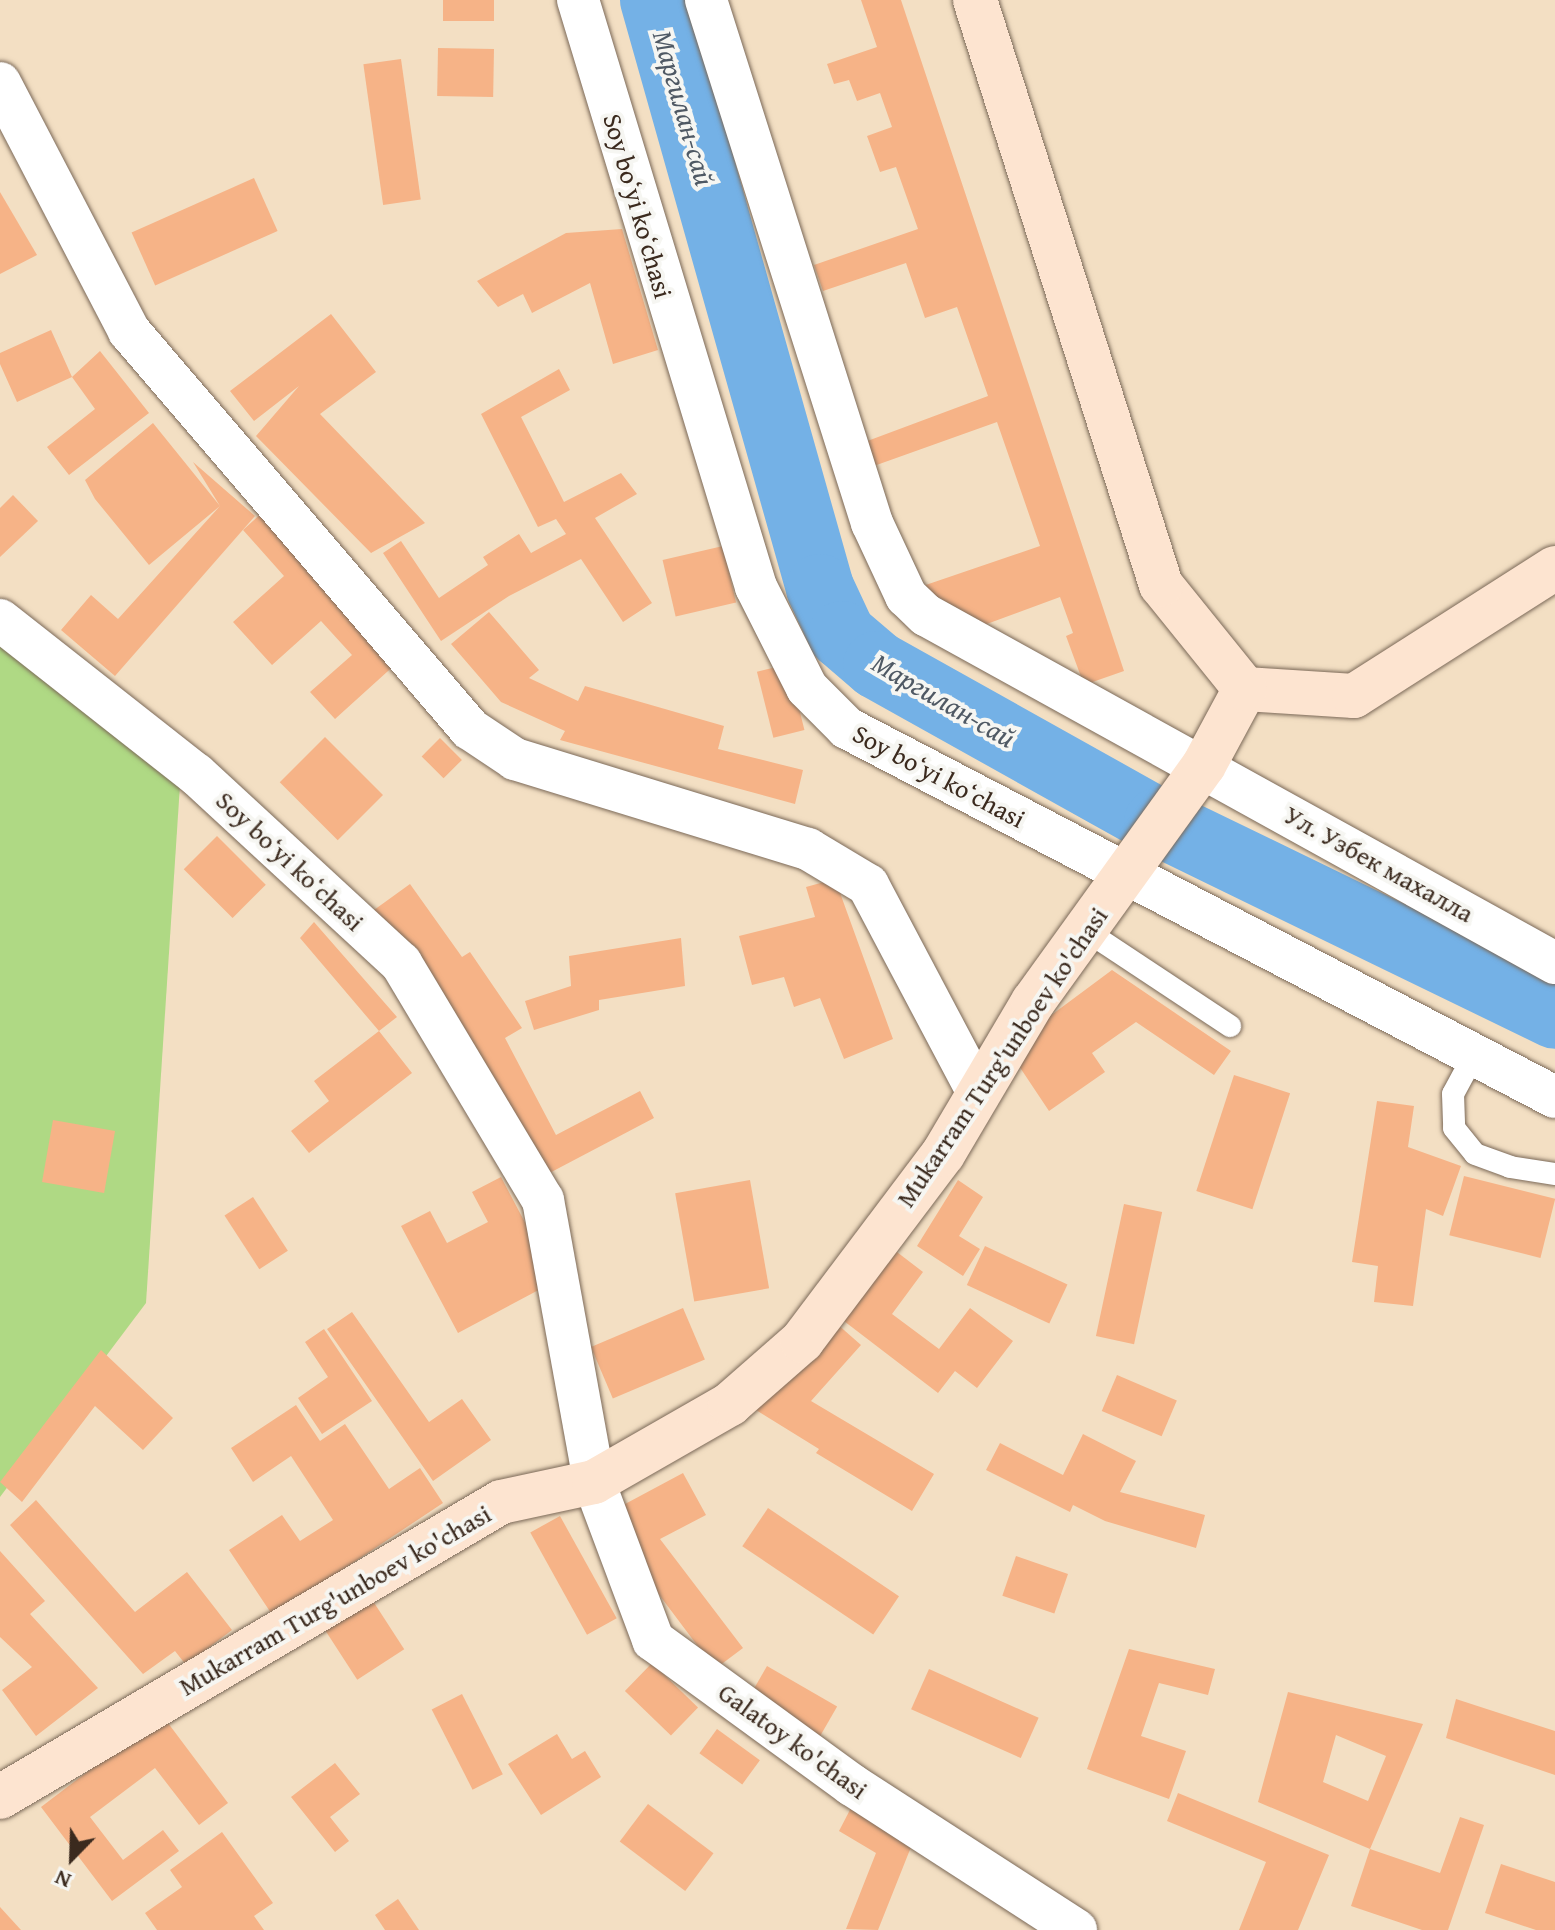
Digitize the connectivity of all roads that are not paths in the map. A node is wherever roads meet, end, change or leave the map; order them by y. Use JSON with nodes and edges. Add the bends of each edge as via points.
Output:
{"nodes":[{"id":1,"x":578,"y":0,"type":"edge"},
{"id":2,"x":706,"y":0,"type":"edge"},
{"id":3,"x":975,"y":0,"type":"edge"},
{"id":4,"x":0,"y":83,"type":"edge"},
{"id":5,"x":1555,"y":568,"type":"edge"},
{"id":6,"x":0,"y":620,"type":"edge"},
{"id":7,"x":1245,"y":689,"type":"junction"},
{"id":8,"x":1204,"y":765,"type":"junction"},
{"id":9,"x":1124,"y":874,"type":"junction"},
{"id":10,"x":1085,"y":930,"type":"junction"},
{"id":11,"x":1555,"y":963,"type":"edge"},
{"id":12,"x":1230,"y":1026,"type":"dead end"},
{"id":13,"x":1474,"y":1055,"type":"junction"},
{"id":14,"x":977,"y":1091,"type":"junction"},
{"id":15,"x":1555,"y":1097,"type":"edge"},
{"id":16,"x":1555,"y":1174,"type":"edge"},
{"id":17,"x":594,"y":1482,"type":"junction"},
{"id":18,"x":0,"y":1797,"type":"edge"},
{"id":19,"x":1076,"y":1930,"type":"edge"}],
"edges":[{"from":1,"to":9,"type":"street","name":"Soy boʻyi koʻchasi","via":[[756,587],[807,688],[847,728]]},
{"from":2,"to":8,"type":"street","name":"Ул. Узбек махалла","via":[[872,523],[906,596],[926,615]]},
{"from":3,"to":7,"type":"street","via":[[1161,585]]},
{"from":4,"to":14,"type":"street","via":[[129,331],[470,729],[515,759],[808,849],[868,885]]},
{"from":5,"to":7,"type":"street","via":[[1354,696]]},
{"from":6,"to":17,"type":"street","name":"Soy boʻyi koʻchasi","via":[[196,774],[401,963],[543,1200]]},
{"from":7,"to":8,"type":"street","name":"Mukarram Turg'unboev ko'chasi"},
{"from":8,"to":9,"type":"street","name":"Mukarram Turg'unboev ko'chasi"},
{"from":8,"to":11,"type":"street","name":"Ул. Узбек махалла"},
{"from":9,"to":10,"type":"street","name":"Mukarram Turg'unboev ko'chasi"},
{"from":9,"to":13,"type":"street","name":"Soy boʻyi koʻchasi"},
{"from":10,"to":12,"type":"lane"},
{"from":10,"to":14,"type":"street","name":"Mukarram Turg'unboev ko'chasi"},
{"from":13,"to":15,"type":"street","name":"Soy boʻyi koʻchasi"},
{"from":13,"to":16,"type":"lane","via":[[1453,1094],[1454,1128],[1475,1154],[1510,1167]]},
{"from":14,"to":17,"type":"street","name":"Mukarram Turg'unboev ko'chasi","via":[[943,1154],[802,1341],[730,1404]]},
{"from":17,"to":18,"type":"street","name":"Mukarram Turg'unboev ko'chasi","via":[[501,1502]]},
{"from":17,"to":19,"type":"street","name":"Galatoy ko'chasi","via":[[653,1640],[852,1785]]}]}
